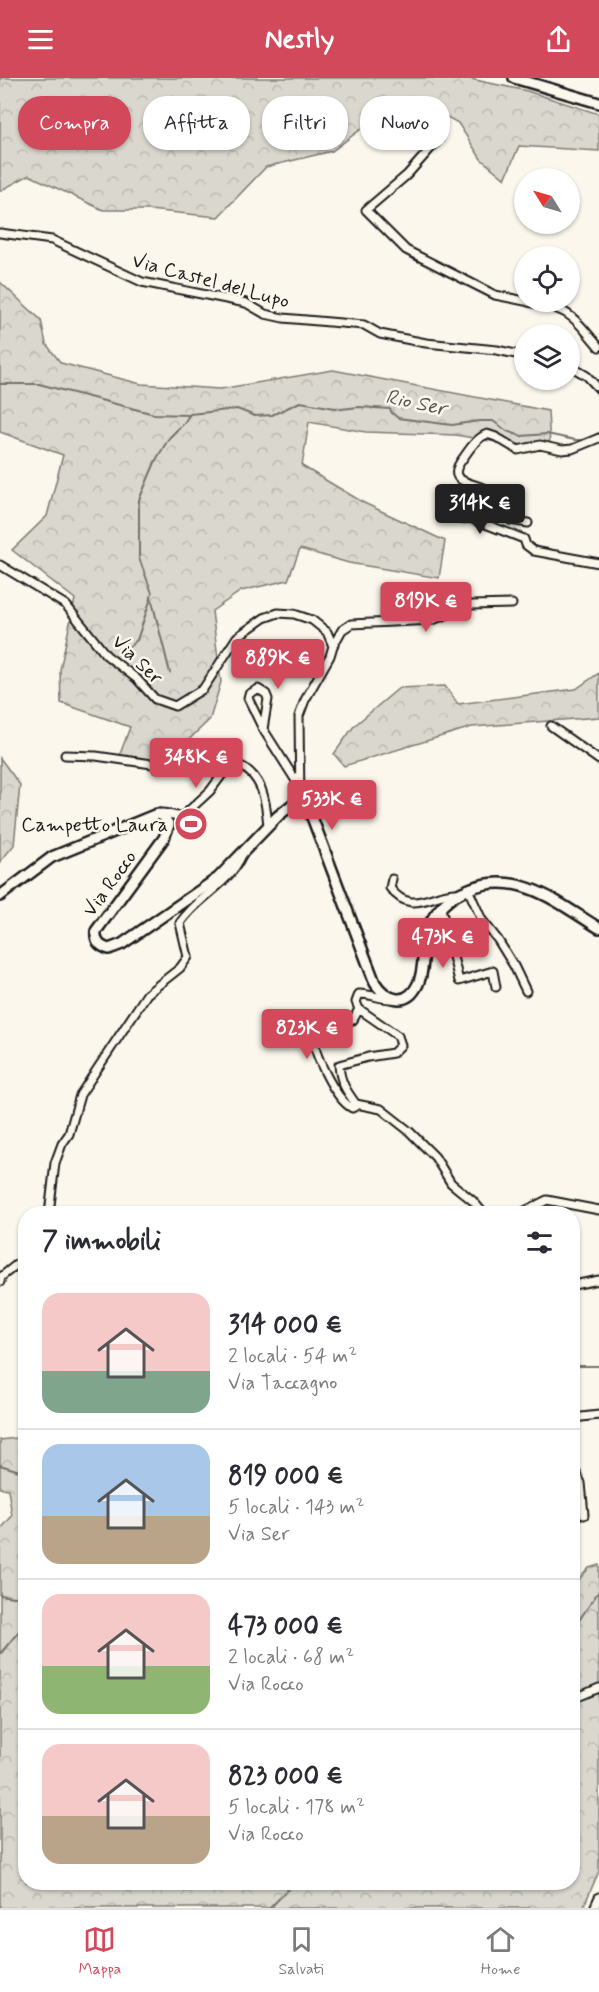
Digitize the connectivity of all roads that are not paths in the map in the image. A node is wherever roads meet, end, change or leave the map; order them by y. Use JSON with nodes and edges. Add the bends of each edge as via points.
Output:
{"nodes":[{"id":1,"x":514,"y":78,"type":"edge"},
{"id":2,"x":599,"y":103,"type":"edge"},
{"id":3,"x":429,"y":150,"type":"edge"},
{"id":4,"x":0,"y":232,"type":"edge"},
{"id":5,"x":514,"y":299,"type":"edge"},
{"id":6,"x":567,"y":312,"type":"edge"},
{"id":7,"x":599,"y":346,"type":"edge"},
{"id":8,"x":514,"y":354,"type":"edge"},
{"id":9,"x":580,"y":372,"type":"edge"},
{"id":10,"x":599,"y":389,"type":"edge"},
{"id":11,"x":599,"y":438,"type":"edge"},
{"id":12,"x":492,"y":499,"type":"junction"},
{"id":13,"x":528,"y":523,"type":"dead end"},
{"id":14,"x":599,"y":563,"type":"edge"},
{"id":15,"x":1,"y":564,"type":"edge"},
{"id":16,"x":512,"y":604,"type":"dead end"},
{"id":17,"x":333,"y":646,"type":"junction"},
{"id":18,"x":551,"y":726,"type":"dead end"},
{"id":19,"x":263,"y":729,"type":"junction"},
{"id":20,"x":65,"y":755,"type":"dead end"},
{"id":21,"x":599,"y":760,"type":"edge"},
{"id":22,"x":236,"y":764,"type":"junction"},
{"id":23,"x":300,"y":786,"type":"junction"},
{"id":24,"x":300,"y":803,"type":"junction"},
{"id":25,"x":158,"y":814,"type":"junction"},
{"id":26,"x":268,"y":826,"type":"junction"},
{"id":27,"x":243,"y":853,"type":"junction"},
{"id":28,"x":392,"y":879,"type":"dead end"},
{"id":29,"x":468,"y":889,"type":"junction"},
{"id":30,"x":458,"y":893,"type":"junction"},
{"id":31,"x":0,"y":896,"type":"edge"},
{"id":32,"x":441,"y":908,"type":"junction"},
{"id":33,"x":599,"y":928,"type":"edge"},
{"id":34,"x":496,"y":987,"type":"dead end"},
{"id":35,"x":526,"y":991,"type":"dead end"},
{"id":36,"x":398,"y":999,"type":"junction"},
{"id":37,"x":359,"y":1009,"type":"junction"},
{"id":38,"x":358,"y":1105,"type":"junction"},
{"id":39,"x":51,"y":1206,"type":"edge"},
{"id":40,"x":477,"y":1206,"type":"edge"},
{"id":41,"x":536,"y":1206,"type":"edge"},
{"id":42,"x":579,"y":1206,"type":"edge"},
{"id":43,"x":580,"y":1206,"type":"edge"},
{"id":44,"x":599,"y":1210,"type":"edge"},
{"id":45,"x":18,"y":1263,"type":"edge"},
{"id":46,"x":599,"y":1280,"type":"edge"},
{"id":47,"x":0,"y":1282,"type":"edge"},
{"id":48,"x":580,"y":1284,"type":"edge"},
{"id":49,"x":599,"y":1415,"type":"edge"},
{"id":50,"x":580,"y":1417,"type":"edge"},
{"id":51,"x":580,"y":1481,"type":"edge"},
{"id":52,"x":584,"y":1515,"type":"dead end"},
{"id":53,"x":599,"y":1688,"type":"edge"},
{"id":54,"x":580,"y":1696,"type":"edge"},
{"id":55,"x":599,"y":1897,"type":"edge"},
{"id":56,"x":594,"y":1908,"type":"edge"}],
"edges":[{"from":1,"to":2,"type":"street"},
{"from":3,"to":5,"type":"street","via":[[366,210],[406,250],[495,295]]},
{"from":4,"to":8,"type":"street","name":"Via Castel del Lupo","via":[[52,240],[142,282],[246,303],[265,314],[364,325],[380,334],[426,343]]},
{"from":6,"to":7,"type":"street"},
{"from":9,"to":10,"type":"street"},
{"from":11,"to":12,"type":"street","via":[[572,449],[540,445],[518,450],[496,437],[482,436],[455,471],[462,481],[487,489]]},
{"from":12,"to":13,"type":"street","via":[[510,520]]},
{"from":12,"to":14,"type":"street","via":[[484,506],[458,497],[445,505],[450,516],[470,518],[524,539],[534,551]]},
{"from":15,"to":17,"type":"street","name":"Via Ser","via":[[66,605],[106,655],[155,699],[175,706],[203,689],[237,637],[264,618],[294,614],[312,620],[327,632]]},
{"from":16,"to":17,"type":"street","via":[[471,605],[433,620],[351,624],[342,630]]},
{"from":17,"to":23,"type":"street","via":[[299,716]]},
{"from":18,"to":21,"type":"street"},
{"from":19,"to":19,"type":"street","via":[[268,699],[258,689],[248,698]]},
{"from":19,"to":23,"type":"street"},
{"from":20,"to":22,"type":"street","via":[[166,766]]},
{"from":22,"to":25,"type":"street","via":[[227,768],[206,796],[184,815]]},
{"from":22,"to":26,"type":"street","via":[[258,780]]},
{"from":23,"to":24,"type":"street"},
{"from":24,"to":26,"type":"street","name":"Via Rocco","via":[[292,804]]},
{"from":24,"to":36,"type":"street","via":[[310,812],[375,984],[389,998]]},
{"from":25,"to":27,"type":"street","name":"Via Rocco","via":[[169,825],[168,831],[96,931],[98,944],[104,947],[122,944],[185,902]]},
{"from":25,"to":31,"type":"street","via":[[52,857]]},
{"from":26,"to":27,"type":"street","name":"Via Rocco"},
{"from":27,"to":39,"type":"street","name":"Via Rocco","via":[[236,869],[187,911],[180,922],[188,957],[147,994],[80,1095],[69,1134],[55,1163]]},
{"from":28,"to":30,"type":"street","via":[[393,891],[419,903],[447,892]]},
{"from":29,"to":30,"type":"street"},
{"from":29,"to":33,"type":"street","via":[[480,884],[515,883],[537,891]]},
{"from":29,"to":35,"type":"street","via":[[482,920],[498,940]]},
{"from":30,"to":32,"type":"street"},
{"from":32,"to":34,"type":"street","via":[[459,981],[493,971]]},
{"from":32,"to":36,"type":"street","via":[[426,935],[419,983],[414,991]]},
{"from":36,"to":37,"type":"street","via":[[359,994]]},
{"from":37,"to":38,"type":"street","via":[[353,1020],[321,1023],[312,1032],[325,1073],[345,1104],[352,1108]]},
{"from":37,"to":38,"type":"street","via":[[398,1036],[401,1045],[393,1053],[339,1065],[345,1090]]},
{"from":38,"to":40,"type":"street","via":[[381,1109],[409,1131],[435,1157],[451,1183]]},
{"from":41,"to":42,"type":"street","via":[[548,1200]]},
{"from":43,"to":44,"type":"street"},
{"from":45,"to":47,"type":"street","via":[[1,1276]]},
{"from":46,"to":48,"type":"street"},
{"from":49,"to":50,"type":"street"},
{"from":51,"to":52,"type":"street"},
{"from":53,"to":54,"type":"street"},
{"from":55,"to":56,"type":"street"}]}
